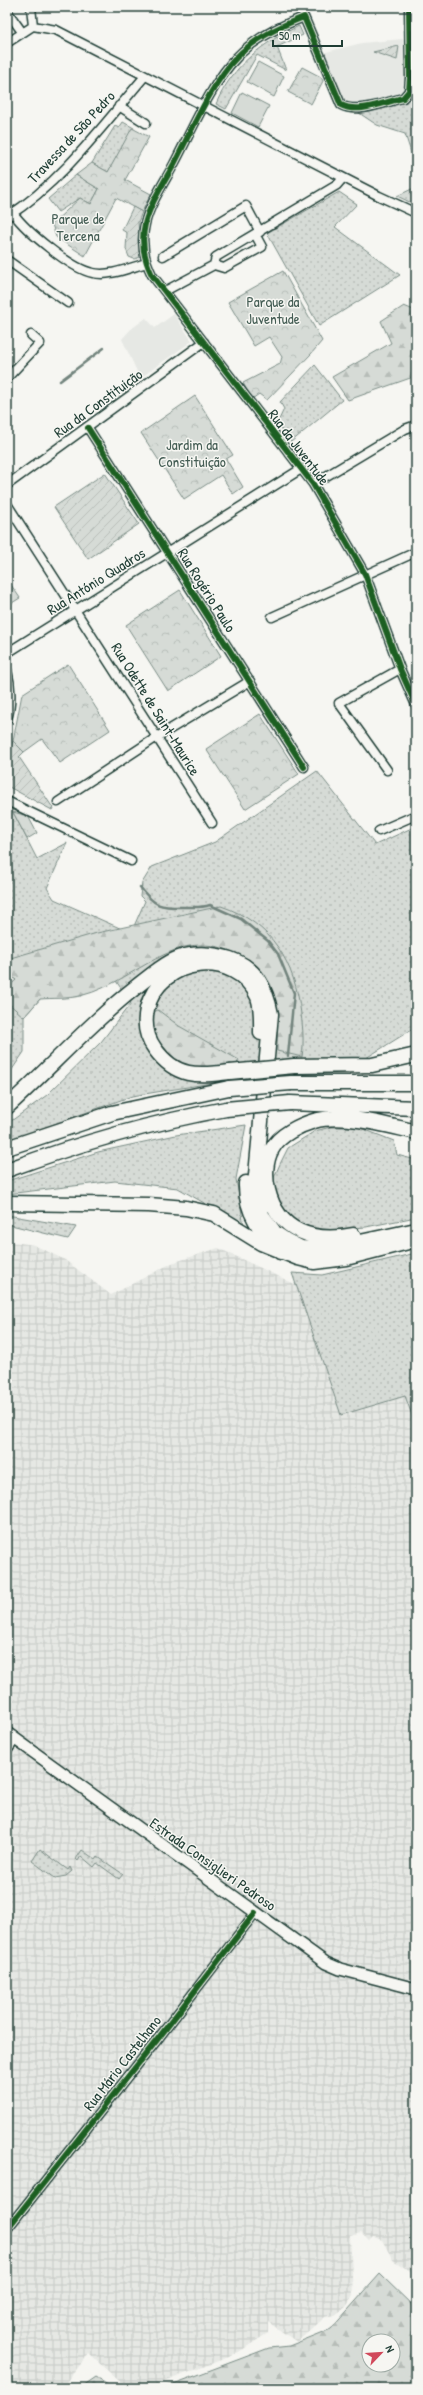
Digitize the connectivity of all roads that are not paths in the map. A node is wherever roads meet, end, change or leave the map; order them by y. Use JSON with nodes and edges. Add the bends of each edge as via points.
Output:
{"nodes":[{"id":1,"x":31,"y":7,"type":"edge"},
{"id":2,"x":409,"y":7,"type":"edge"},
{"id":3,"x":7,"y":11,"type":"edge"},
{"id":4,"x":32,"y":26,"type":"junction"},
{"id":5,"x":22,"y":32,"type":"junction"},
{"id":6,"x":7,"y":43,"type":"edge"},
{"id":7,"x":145,"y":76,"type":"junction"},
{"id":8,"x":119,"y":106,"type":"junction"},
{"id":9,"x":205,"y":107,"type":"junction"},
{"id":10,"x":146,"y":123,"type":"dead end"},
{"id":11,"x":343,"y":178,"type":"junction"},
{"id":12,"x":416,"y":213,"type":"edge"},
{"id":13,"x":10,"y":215,"type":"edge"},
{"id":14,"x":257,"y":233,"type":"junction"},
{"id":15,"x":163,"y":256,"type":"dead end"},
{"id":16,"x":7,"y":260,"type":"edge"},
{"id":17,"x":147,"y":263,"type":"junction"},
{"id":18,"x":214,"y":265,"type":"junction"},
{"id":19,"x":165,"y":291,"type":"junction"},
{"id":20,"x":68,"y":303,"type":"dead end"},
{"id":21,"x":31,"y":335,"type":"dead end"},
{"id":22,"x":204,"y":342,"type":"junction"},
{"id":23,"x":7,"y":378,"type":"edge"},
{"id":24,"x":416,"y":425,"type":"edge"},
{"id":25,"x":88,"y":428,"type":"junction"},
{"id":26,"x":301,"y":469,"type":"junction"},
{"id":27,"x":313,"y":484,"type":"junction"},
{"id":28,"x":7,"y":485,"type":"edge"},
{"id":29,"x":7,"y":504,"type":"edge"},
{"id":30,"x":168,"y":552,"type":"junction"},
{"id":31,"x":416,"y":552,"type":"edge"},
{"id":32,"x":365,"y":574,"type":"junction"},
{"id":33,"x":75,"y":610,"type":"junction"},
{"id":34,"x":272,"y":617,"type":"dead end"},
{"id":35,"x":7,"y":653,"type":"edge"},
{"id":36,"x":400,"y":669,"type":"junction"},
{"id":37,"x":7,"y":670,"type":"edge"},
{"id":38,"x":250,"y":681,"type":"junction"},
{"id":39,"x":416,"y":705,"type":"edge"},
{"id":40,"x":7,"y":719,"type":"edge"},
{"id":41,"x":158,"y":738,"type":"junction"},
{"id":42,"x":304,"y":767,"type":"dead end"},
{"id":43,"x":387,"y":770,"type":"dead end"},
{"id":44,"x":7,"y":802,"type":"edge"},
{"id":45,"x":58,"y":802,"type":"dead end"},
{"id":46,"x":416,"y":815,"type":"edge"},
{"id":47,"x":212,"y":823,"type":"dead end"},
{"id":48,"x":379,"y":831,"type":"dead end"},
{"id":49,"x":131,"y":861,"type":"dead end"},
{"id":50,"x":416,"y":1055,"type":"edge"},
{"id":51,"x":416,"y":1083,"type":"edge"},
{"id":52,"x":7,"y":1107,"type":"edge"},
{"id":53,"x":416,"y":1108,"type":"edge"},
{"id":54,"x":416,"y":1132,"type":"edge"},
{"id":55,"x":7,"y":1148,"type":"edge"},
{"id":56,"x":7,"y":1170,"type":"edge"},
{"id":57,"x":7,"y":1203,"type":"edge"},
{"id":58,"x":416,"y":1223,"type":"edge"},
{"id":59,"x":416,"y":1230,"type":"edge"},
{"id":60,"x":416,"y":1240,"type":"edge"},
{"id":61,"x":280,"y":1252,"type":"junction"},
{"id":62,"x":11,"y":1737,"type":"edge"},
{"id":63,"x":7,"y":1751,"type":"edge"},
{"id":64,"x":255,"y":1913,"type":"junction"},
{"id":65,"x":416,"y":1990,"type":"edge"},
{"id":66,"x":7,"y":2229,"type":"edge"}],
"edges":[{"from":1,"to":4,"type":"street"},
{"from":2,"to":9,"type":"street","via":[[410,78],[406,96],[352,109],[341,105],[304,17],[261,38],[244,51],[225,72]]},
{"from":3,"to":5,"type":"street"},
{"from":4,"to":5,"type":"street"},
{"from":4,"to":7,"type":"street","via":[[56,30]]},
{"from":5,"to":6,"type":"street"},
{"from":7,"to":8,"type":"street","name":"Travessa de São Pedro"},
{"from":7,"to":9,"type":"street"},
{"from":8,"to":10,"type":"street"},
{"from":8,"to":13,"type":"street","name":"Travessa de São Pedro","via":[[65,168],[33,198]]},
{"from":9,"to":11,"type":"street"},
{"from":9,"to":17,"type":"street","via":[[148,216],[144,242]]},
{"from":11,"to":12,"type":"street"},
{"from":11,"to":14,"type":"street","via":[[337,185]]},
{"from":13,"to":17,"type":"street","via":[[26,230],[78,266],[93,273],[111,273]]},
{"from":14,"to":15,"type":"street","via":[[246,206]]},
{"from":14,"to":18,"type":"street","via":[[216,257]]},
{"from":14,"to":18,"type":"street","via":[[262,247],[224,268]]},
{"from":16,"to":20,"type":"street"},
{"from":17,"to":19,"type":"street","name":"Rua da Juventude","via":[[152,275]]},
{"from":18,"to":19,"type":"street"},
{"from":19,"to":22,"type":"street","name":"Rua da Juventude"},
{"from":21,"to":23,"type":"street","via":[[40,343]]},
{"from":22,"to":25,"type":"street","name":"Rua da Constituição"},
{"from":22,"to":26,"type":"street","name":"Rua da Juventude"},
{"from":24,"to":27,"type":"street"},
{"from":25,"to":28,"type":"street","name":"Rua da Constituição"},
{"from":25,"to":30,"type":"street","name":"Rua Rogério Paulo"},
{"from":26,"to":27,"type":"street","name":"Rua da Juventude"},
{"from":26,"to":30,"type":"street","name":"Rua António Quadros"},
{"from":27,"to":32,"type":"street","name":"Rua da Juventude"},
{"from":29,"to":33,"type":"street","name":"Rua Odette de Saint-Maurice"},
{"from":30,"to":33,"type":"street","name":"Rua António Quadros"},
{"from":30,"to":38,"type":"street","name":"Rua Rogério Paulo"},
{"from":31,"to":32,"type":"street"},
{"from":32,"to":34,"type":"street"},
{"from":32,"to":36,"type":"street","name":"Rua da Juventude"},
{"from":33,"to":35,"type":"street","name":"Rua António Quadros"},
{"from":33,"to":41,"type":"street","name":"Rua Odette de Saint-Maurice"},
{"from":36,"to":39,"type":"street","name":"Rua da Juventude"},
{"from":36,"to":43,"type":"street","via":[[339,703]]},
{"from":37,"to":40,"type":"street","via":[[10,710]]},
{"from":38,"to":41,"type":"street"},
{"from":38,"to":42,"type":"street","name":"Rua Rogério Paulo"},
{"from":41,"to":45,"type":"street"},
{"from":41,"to":47,"type":"street","name":"Rua Odette de Saint-Maurice"},
{"from":44,"to":49,"type":"street"},
{"from":46,"to":48,"type":"street"},
{"from":50,"to":61,"type":"highway","bridge":true,"via":[[372,1065],[294,1066],[230,1072],[200,1075],[181,1072],[163,1060],[148,1040],[145,1017],[150,997],[161,982],[176,971],[196,964],[212,964],[233,971],[247,982],[258,998],[261,1047],[246,1185],[247,1203],[254,1220]]},
{"from":51,"to":55,"type":"highway","bridge":true,"via":[[291,1083],[229,1088],[112,1113]]},
{"from":52,"to":59,"type":"highway","via":[[98,1020],[155,972],[180,958],[198,954],[218,955],[238,962],[254,974],[267,993],[271,1014],[255,1186],[262,1215],[275,1233],[301,1248],[322,1250]]},
{"from":53,"to":56,"type":"highway","bridge":true,"via":[[290,1103],[226,1109],[173,1118],[118,1132]]},
{"from":54,"to":58,"type":"highway","via":[[340,1119],[314,1121],[290,1132],[272,1149],[265,1177],[272,1206],[287,1225],[312,1237],[339,1238]]},
{"from":57,"to":61,"type":"highway","via":[[121,1204],[186,1208],[214,1214]]},
{"from":60,"to":61,"type":"highway","via":[[346,1258],[314,1262]]},
{"from":62,"to":63,"type":"street"},
{"from":62,"to":64,"type":"main road","name":"Estrada Consiglieri Pedroso"},
{"from":64,"to":65,"type":"main road","name":"Estrada Consiglieri Pedroso","via":[[340,1969]]},
{"from":64,"to":66,"type":"street","name":"Rua Mário Castelhano"}]}
